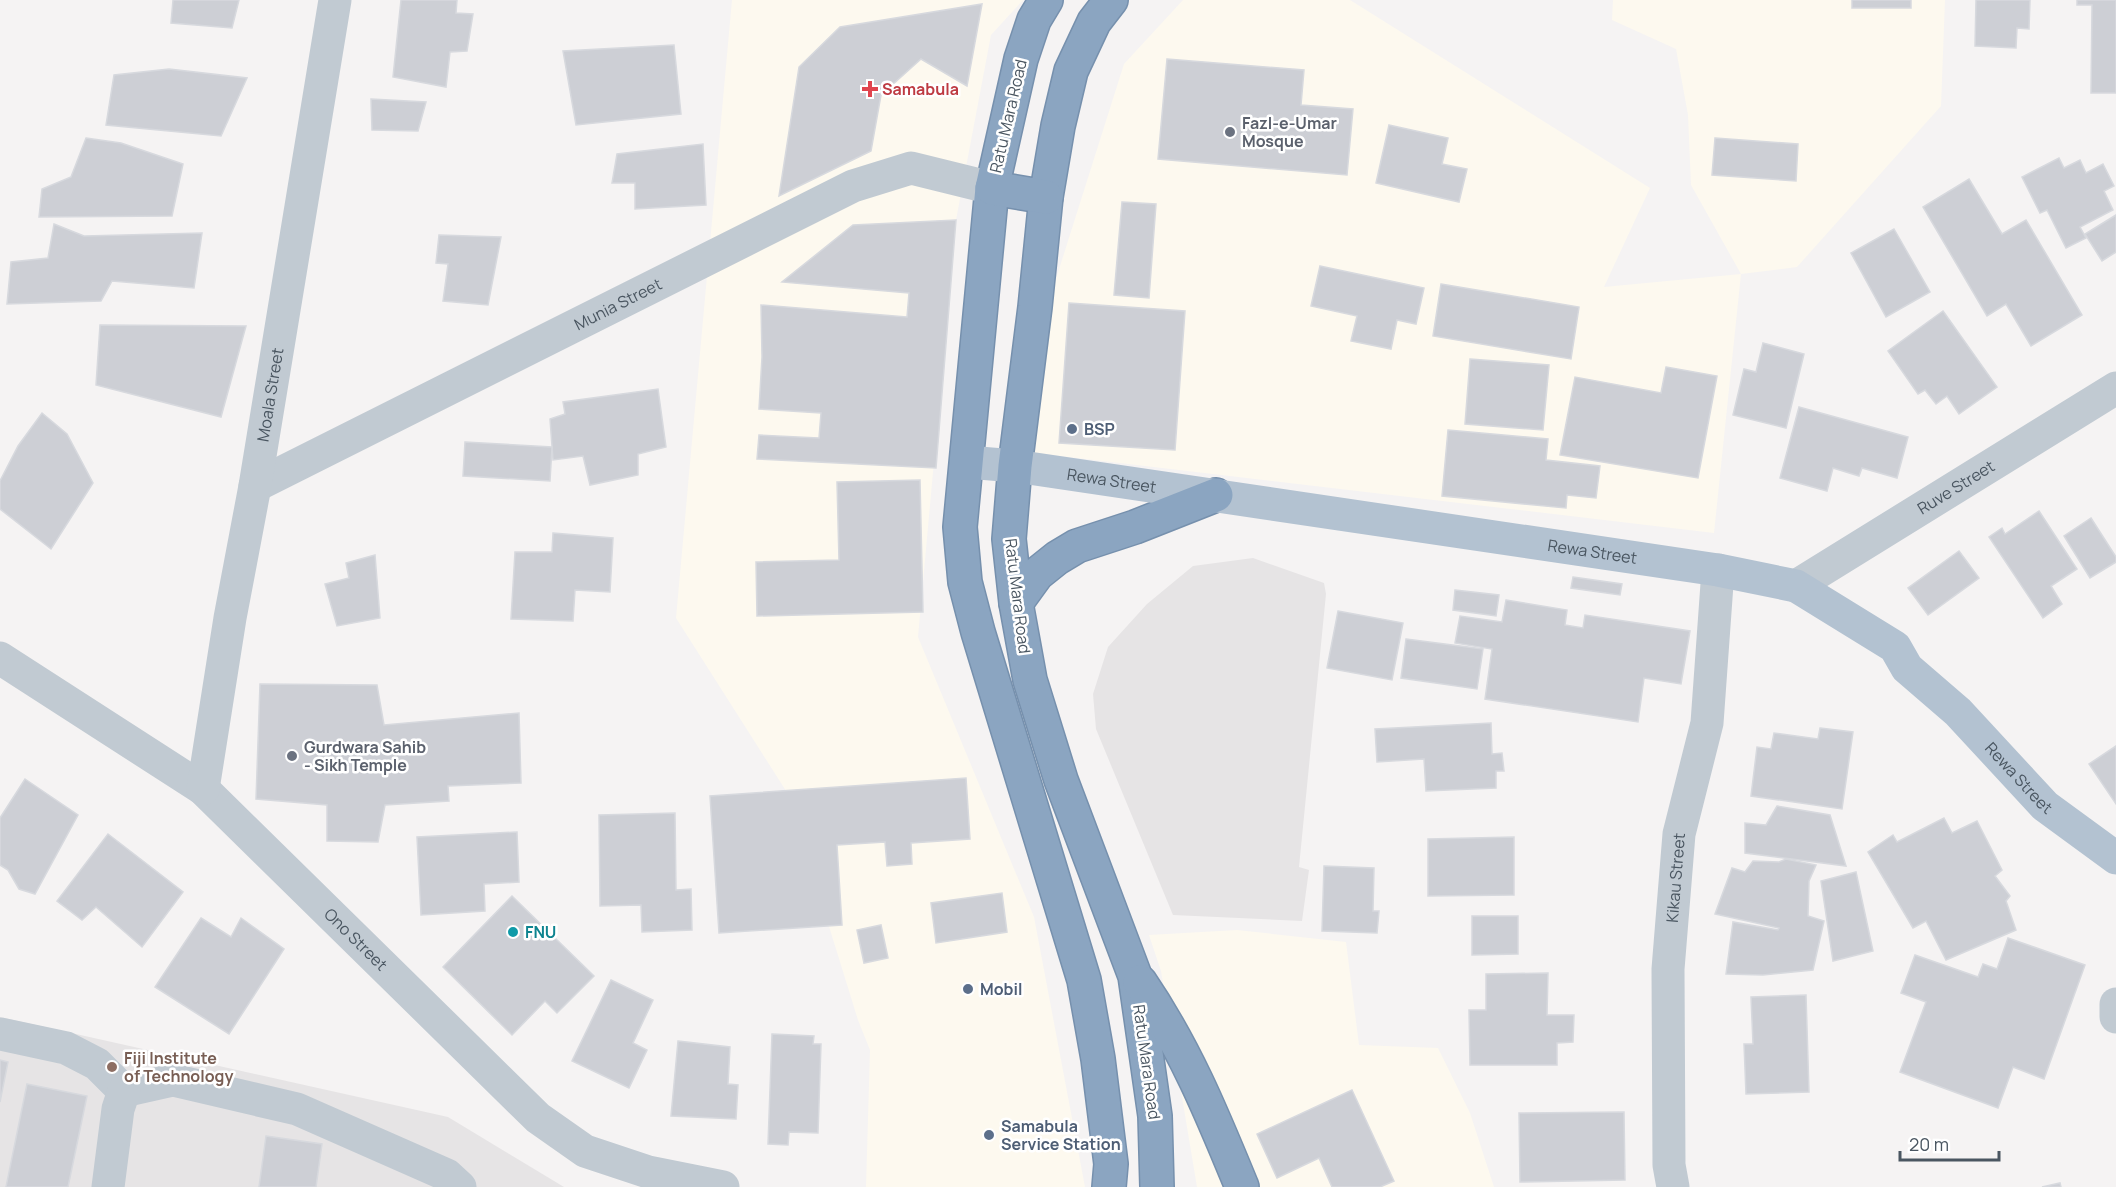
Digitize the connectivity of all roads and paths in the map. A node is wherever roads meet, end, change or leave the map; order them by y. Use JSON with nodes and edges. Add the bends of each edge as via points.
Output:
{"nodes":[{"id":1,"x":336,"y":0,"type":"edge"},
{"id":2,"x":1046,"y":0,"type":"edge"},
{"id":3,"x":1111,"y":0,"type":"edge"},
{"id":4,"x":992,"y":188,"type":"junction"},
{"id":5,"x":1046,"y":197,"type":"junction"},
{"id":6,"x":2116,"y":388,"type":"edge"},
{"id":7,"x":967,"y":462,"type":"junction"},
{"id":8,"x":1015,"y":466,"type":"junction"},
{"id":9,"x":255,"y":486,"type":"junction"},
{"id":10,"x":1216,"y":495,"type":"junction"},
{"id":11,"x":1718,"y":570,"type":"junction"},
{"id":12,"x":1796,"y":586,"type":"junction"},
{"id":13,"x":1016,"y":603,"type":"junction"},
{"id":14,"x":0,"y":658,"type":"edge"},
{"id":15,"x":203,"y":789,"type":"junction"},
{"id":16,"x":2116,"y":858,"type":"edge"},
{"id":17,"x":1135,"y":976,"type":"junction"},
{"id":18,"x":2116,"y":1004,"type":"edge"},
{"id":19,"x":2116,"y":1017,"type":"edge"},
{"id":20,"x":0,"y":1034,"type":"edge"},
{"id":21,"x":124,"y":1090,"type":"junction"},
{"id":22,"x":108,"y":1187,"type":"edge"},
{"id":23,"x":460,"y":1187,"type":"edge"},
{"id":24,"x":723,"y":1187,"type":"edge"},
{"id":25,"x":1109,"y":1187,"type":"edge"},
{"id":26,"x":1157,"y":1187,"type":"edge"},
{"id":27,"x":1242,"y":1187,"type":"edge"},
{"id":28,"x":1673,"y":1187,"type":"edge"}],
"edges":[{"from":1,"to":9,"type":"street","name":"Moala Street"},
{"from":2,"to":4,"type":"highway","name":"Ratu Mara Road","via":[[1034,20],[1021,59]]},
{"from":3,"to":5,"type":"highway","name":"Ratu Mara Road","via":[[1094,22],[1071,71]]},
{"from":4,"to":5,"type":"highway"},
{"from":4,"to":7,"type":"highway","name":"Ratu Mara Road"},
{"from":4,"to":9,"type":"street","name":"Munia Street","via":[[910,168],[853,186]]},
{"from":5,"to":8,"type":"highway","name":"Ratu Mara Road"},
{"from":6,"to":12,"type":"street","name":"Ruve Street"},
{"from":7,"to":8,"type":"main road","name":"Rewa Street"},
{"from":7,"to":25,"type":"highway","name":"Ratu Mara Road","via":[[960,527],[965,582],[1084,980],[1111,1164]]},
{"from":8,"to":10,"type":"main road","name":"Rewa Street"},
{"from":8,"to":13,"type":"highway","name":"Ratu Mara Road","via":[[1009,539]]},
{"from":9,"to":15,"type":"street","name":"Moala Street"},
{"from":10,"to":11,"type":"main road","name":"Rewa Street"},
{"from":10,"to":13,"type":"highway","via":[[1077,546],[1037,574]]},
{"from":11,"to":12,"type":"main road","name":"Rewa Street"},
{"from":11,"to":28,"type":"street","name":"Kikau Street","via":[[1707,723],[1679,834],[1668,969]]},
{"from":12,"to":16,"type":"main road","name":"Rewa Street","via":[[1895,647],[1907,668],[1958,712],[2045,806]]},
{"from":13,"to":17,"type":"highway","name":"Ratu Mara Road","via":[[1030,680],[1061,780]]},
{"from":14,"to":15,"type":"street","name":"Ono Street"},
{"from":15,"to":24,"type":"street","name":"Ono Street","via":[[538,1118],[585,1151],[648,1172]]},
{"from":17,"to":26,"type":"highway","name":"Ratu Mara Road","via":[[1155,1116]]},
{"from":17,"to":27,"type":"highway","via":[[1178,1041]]},
{"from":18,"to":19,"type":"street"},
{"from":20,"to":21,"type":"street","via":[[66,1048],[97,1064]]},
{"from":21,"to":22,"type":"street"},
{"from":21,"to":23,"type":"street","via":[[173,1080],[297,1108],[447,1175]]}]}
